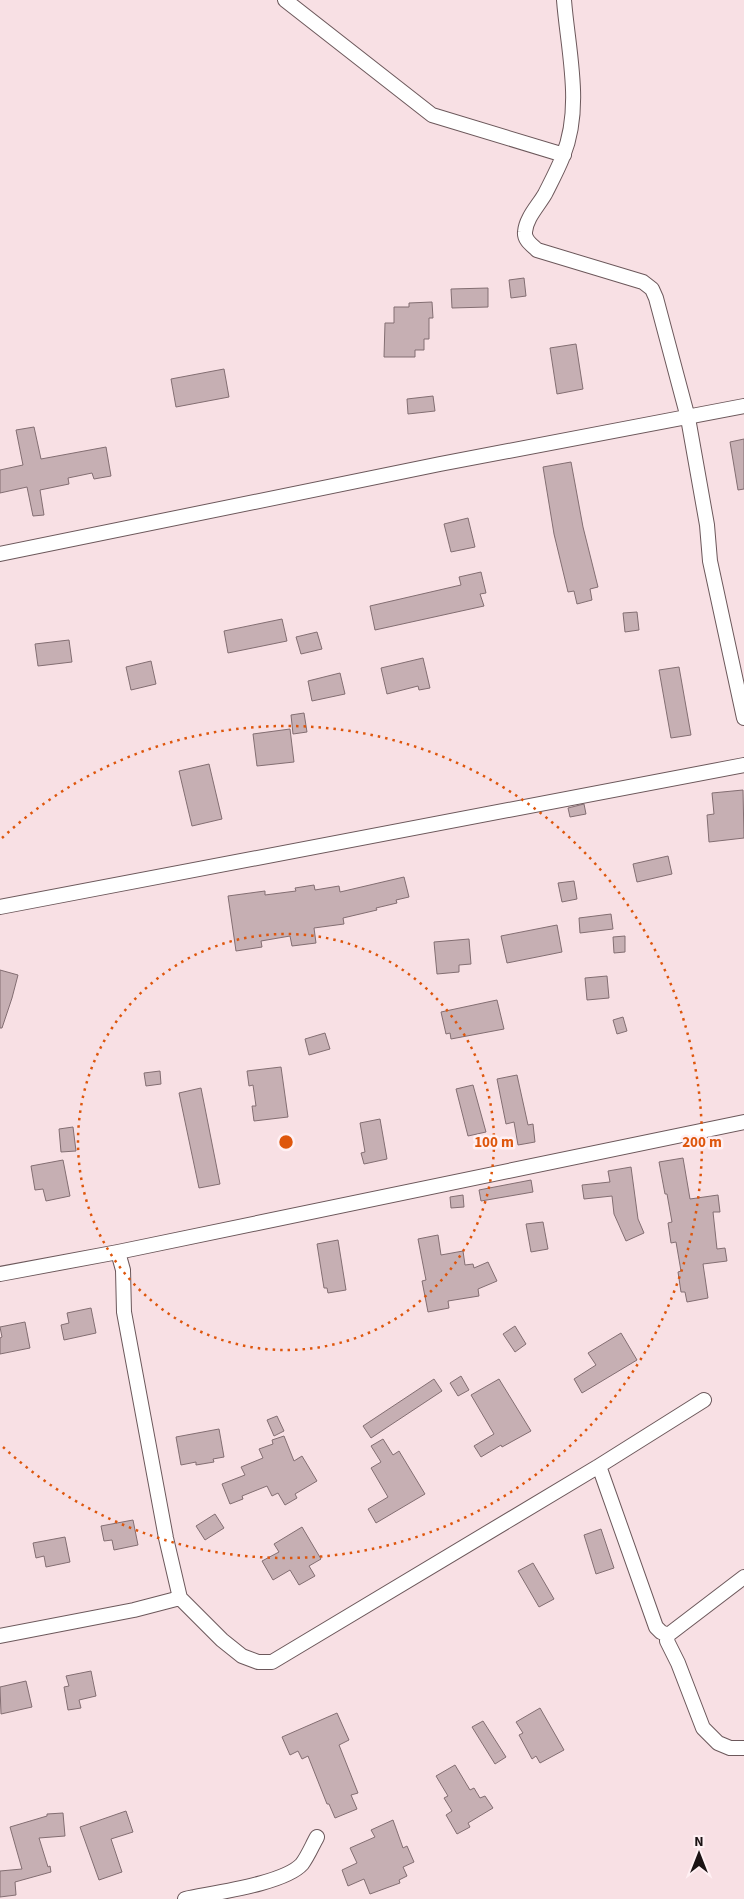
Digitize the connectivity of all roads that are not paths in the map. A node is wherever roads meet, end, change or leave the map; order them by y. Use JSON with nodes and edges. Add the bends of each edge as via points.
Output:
{"nodes":[{"id":1,"x":285,"y":0,"type":"edge"},
{"id":2,"x":564,"y":0,"type":"edge"},
{"id":3,"x":564,"y":155,"type":"junction"},
{"id":4,"x":744,"y":406,"type":"edge"},
{"id":5,"x":688,"y":418,"type":"junction"},
{"id":6,"x":0,"y":554,"type":"edge"},
{"id":7,"x":744,"y":718,"type":"edge"},
{"id":8,"x":744,"y":765,"type":"edge"},
{"id":9,"x":0,"y":907,"type":"edge"},
{"id":10,"x":744,"y":1122,"type":"edge"},
{"id":11,"x":118,"y":1252,"type":"junction"},
{"id":12,"x":0,"y":1274,"type":"edge"},
{"id":13,"x":704,"y":1400,"type":"dead end"},
{"id":14,"x":599,"y":1466,"type":"junction"},
{"id":15,"x":744,"y":1576,"type":"edge"},
{"id":16,"x":180,"y":1598,"type":"junction"},
{"id":17,"x":668,"y":1635,"type":"junction"},
{"id":18,"x":0,"y":1636,"type":"edge"},
{"id":19,"x":744,"y":1748,"type":"edge"},
{"id":20,"x":317,"y":1837,"type":"dead end"},
{"id":21,"x":185,"y":1899,"type":"edge"}],
"edges":[{"from":1,"to":3,"type":"street","via":[[432,115]]},
{"from":2,"to":3,"type":"street","via":[[574,96],[571,129]]},
{"from":3,"to":5,"type":"street","via":[[529,220],[525,233],[528,242],[537,250],[643,282],[652,289]]},
{"from":4,"to":5,"type":"street"},
{"from":5,"to":6,"type":"street","via":[[440,464]]},
{"from":5,"to":7,"type":"street","via":[[707,525],[710,561]]},
{"from":8,"to":9,"type":"street"},
{"from":10,"to":11,"type":"street"},
{"from":11,"to":12,"type":"street"},
{"from":11,"to":16,"type":"street","via":[[123,1270],[124,1312]]},
{"from":13,"to":14,"type":"street"},
{"from":14,"to":16,"type":"street","via":[[272,1662],[258,1662],[242,1656]]},
{"from":14,"to":17,"type":"street","via":[[656,1627]]},
{"from":15,"to":17,"type":"street"},
{"from":16,"to":18,"type":"street"},
{"from":17,"to":19,"type":"street","via":[[667,1640],[703,1728],[718,1744]]},
{"from":20,"to":21,"type":"street","via":[[301,1864],[288,1875]]}]}
